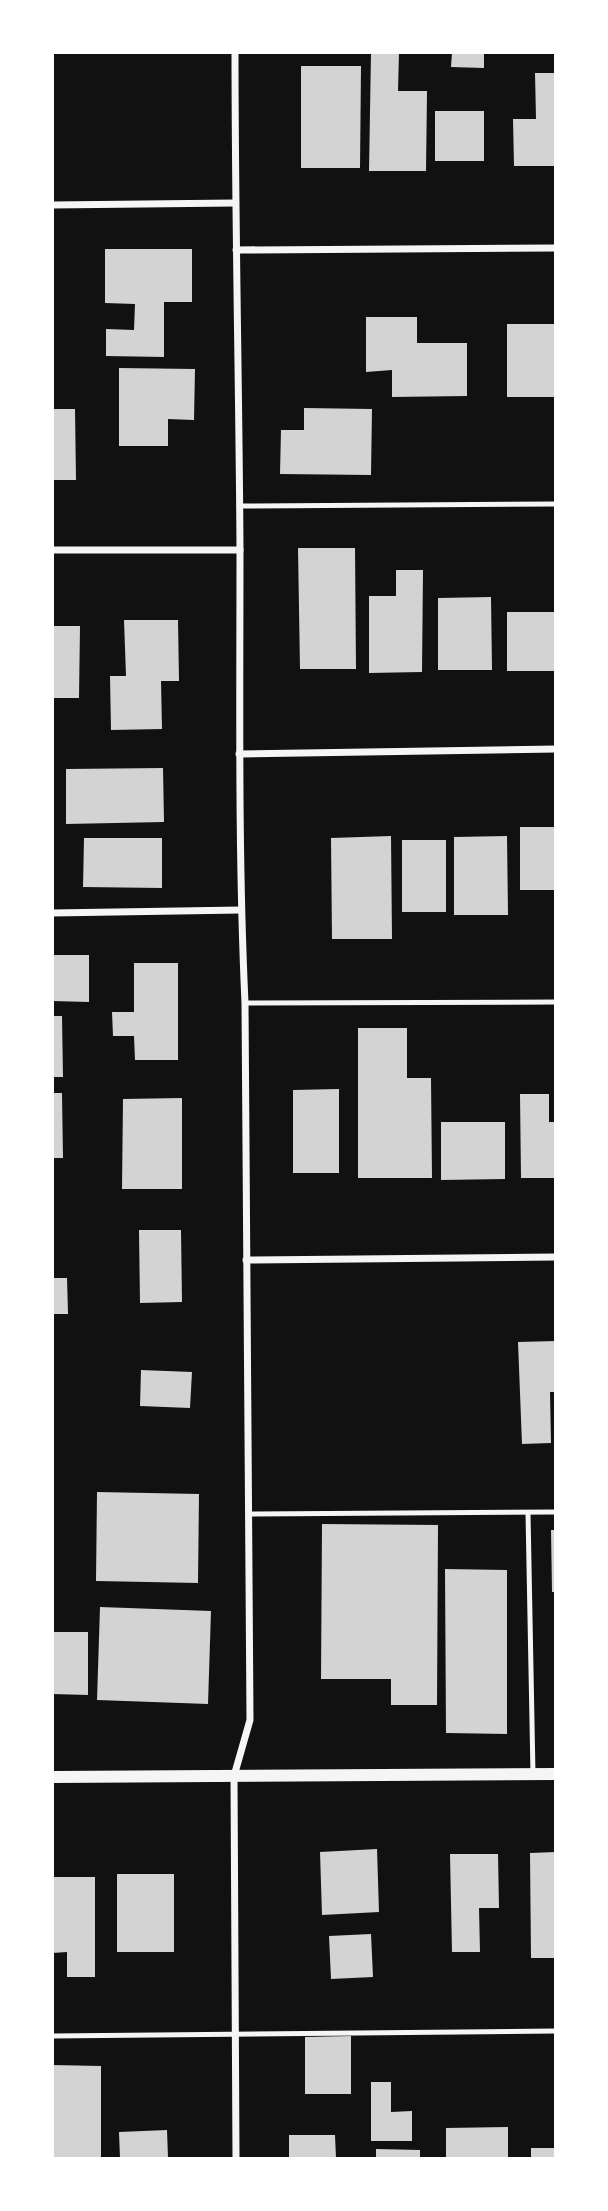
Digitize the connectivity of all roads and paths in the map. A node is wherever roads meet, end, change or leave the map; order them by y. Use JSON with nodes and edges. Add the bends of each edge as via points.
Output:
{"nodes":[{"id":1,"x":235,"y":52,"type":"edge"},
{"id":2,"x":235,"y":202,"type":"junction"},
{"id":3,"x":52,"y":205,"type":"edge"},
{"id":4,"x":555,"y":248,"type":"edge"},
{"id":5,"x":236,"y":250,"type":"junction"},
{"id":6,"x":555,"y":504,"type":"edge"},
{"id":7,"x":239,"y":506,"type":"junction"},
{"id":8,"x":52,"y":550,"type":"edge"},
{"id":9,"x":240,"y":550,"type":"junction"},
{"id":10,"x":555,"y":749,"type":"edge"},
{"id":11,"x":239,"y":754,"type":"junction"},
{"id":12,"x":241,"y":910,"type":"junction"},
{"id":13,"x":52,"y":913,"type":"edge"},
{"id":14,"x":555,"y":1002,"type":"edge"},
{"id":15,"x":244,"y":1003,"type":"junction"},
{"id":16,"x":555,"y":1257,"type":"edge"},
{"id":17,"x":246,"y":1260,"type":"junction"},
{"id":18,"x":555,"y":1512,"type":"edge"},
{"id":19,"x":528,"y":1513,"type":"junction"},
{"id":20,"x":248,"y":1514,"type":"junction"},
{"id":21,"x":533,"y":1774,"type":"junction"},
{"id":22,"x":555,"y":1774,"type":"edge"},
{"id":23,"x":234,"y":1776,"type":"junction"},
{"id":24,"x":52,"y":1777,"type":"edge"},
{"id":25,"x":555,"y":2031,"type":"edge"},
{"id":26,"x":235,"y":2035,"type":"junction"},
{"id":27,"x":52,"y":2036,"type":"edge"},
{"id":28,"x":236,"y":2158,"type":"edge"}],
"edges":[{"from":1,"to":2,"type":"street"},
{"from":2,"to":3,"type":"street"},
{"from":2,"to":5,"type":"street"},
{"from":4,"to":5,"type":"street"},
{"from":5,"to":7,"type":"street"},
{"from":6,"to":7,"type":"lane"},
{"from":7,"to":9,"type":"street"},
{"from":8,"to":9,"type":"street"},
{"from":9,"to":11,"type":"street"},
{"from":10,"to":11,"type":"street"},
{"from":11,"to":12,"type":"street"},
{"from":12,"to":13,"type":"street"},
{"from":12,"to":15,"type":"street"},
{"from":14,"to":15,"type":"lane"},
{"from":15,"to":17,"type":"street"},
{"from":16,"to":17,"type":"street"},
{"from":17,"to":20,"type":"street"},
{"from":18,"to":19,"type":"lane"},
{"from":19,"to":20,"type":"lane"},
{"from":19,"to":21,"type":"lane"},
{"from":20,"to":23,"type":"street","via":[[250,1720]]},
{"from":21,"to":22,"type":"street"},
{"from":21,"to":23,"type":"street"},
{"from":23,"to":24,"type":"street"},
{"from":23,"to":26,"type":"street"},
{"from":25,"to":26,"type":"lane"},
{"from":26,"to":27,"type":"lane"},
{"from":26,"to":28,"type":"street"}]}
